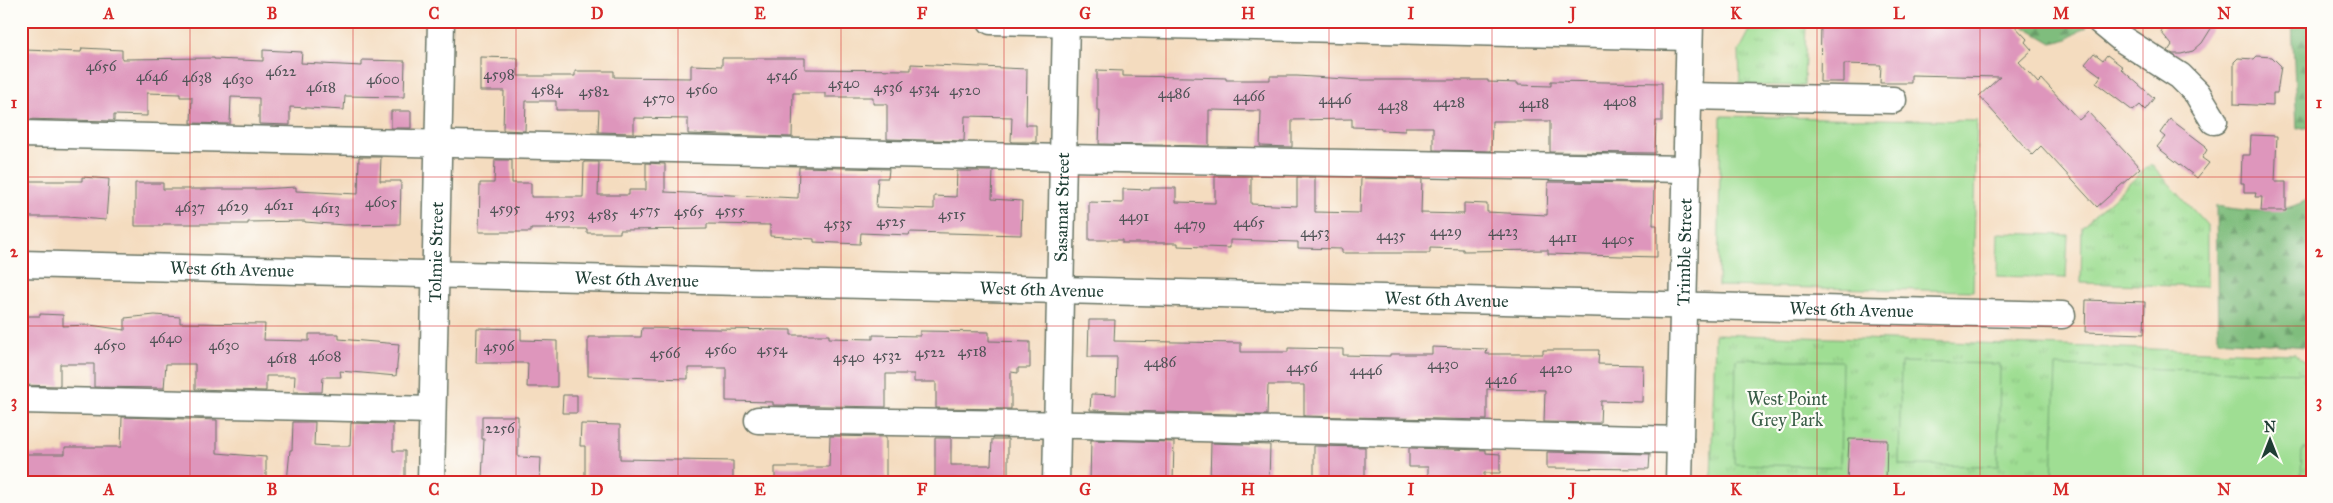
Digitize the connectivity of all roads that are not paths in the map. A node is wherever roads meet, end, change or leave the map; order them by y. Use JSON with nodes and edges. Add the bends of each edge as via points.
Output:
{"nodes":[{"id":1,"x":442,"y":21,"type":"edge"},
{"id":2,"x":991,"y":21,"type":"edge"},
{"id":3,"x":2100,"y":21,"type":"edge"},
{"id":4,"x":1066,"y":22,"type":"edge"},
{"id":5,"x":1690,"y":29,"type":"edge"},
{"id":6,"x":1688,"y":96,"type":"junction"},
{"id":7,"x":1893,"y":100,"type":"dead end"},
{"id":8,"x":2214,"y":121,"type":"dead end"},
{"id":9,"x":21,"y":134,"type":"edge"},
{"id":10,"x":438,"y":143,"type":"junction"},
{"id":11,"x":1064,"y":158,"type":"junction"},
{"id":12,"x":1687,"y":169,"type":"junction"},
{"id":13,"x":21,"y":264,"type":"edge"},
{"id":14,"x":436,"y":274,"type":"junction"},
{"id":15,"x":1061,"y":290,"type":"junction"},
{"id":16,"x":1684,"y":305,"type":"junction"},
{"id":17,"x":2062,"y":315,"type":"dead end"},
{"id":18,"x":21,"y":400,"type":"edge"},
{"id":19,"x":432,"y":410,"type":"junction"},
{"id":20,"x":758,"y":420,"type":"dead end"},
{"id":21,"x":1058,"y":425,"type":"junction"},
{"id":22,"x":1680,"y":440,"type":"junction"},
{"id":23,"x":430,"y":482,"type":"edge"},
{"id":24,"x":1056,"y":482,"type":"edge"},
{"id":25,"x":1679,"y":482,"type":"edge"}],
"edges":[{"from":1,"to":10,"type":"street","name":"Tolmie Street"},
{"from":2,"to":4,"type":"street"},
{"from":3,"to":8,"type":"street","via":[[2180,76],[2197,93]]},
{"from":4,"to":5,"type":"street"},
{"from":4,"to":11,"type":"street","name":"Sasamat Street"},
{"from":5,"to":6,"type":"street","name":"Trimble Street"},
{"from":6,"to":7,"type":"street"},
{"from":6,"to":12,"type":"street","name":"Trimble Street"},
{"from":9,"to":10,"type":"street"},
{"from":10,"to":11,"type":"street"},
{"from":10,"to":14,"type":"street","name":"Tolmie Street"},
{"from":11,"to":12,"type":"street"},
{"from":11,"to":15,"type":"street","name":"Sasamat Street"},
{"from":12,"to":16,"type":"street","name":"Trimble Street"},
{"from":13,"to":14,"type":"street","name":"West 6th Avenue"},
{"from":14,"to":15,"type":"street","name":"West 6th Avenue"},
{"from":14,"to":19,"type":"street","name":"Tolmie Street"},
{"from":15,"to":16,"type":"street","name":"West 6th Avenue"},
{"from":15,"to":21,"type":"street","name":"Sasamat Street"},
{"from":16,"to":17,"type":"street","name":"West 6th Avenue"},
{"from":16,"to":22,"type":"street","name":"Trimble Street"},
{"from":18,"to":19,"type":"street"},
{"from":19,"to":23,"type":"street","name":"Tolmie Street"},
{"from":20,"to":21,"type":"street"},
{"from":21,"to":22,"type":"street"},
{"from":21,"to":24,"type":"street","name":"Sasamat Street"},
{"from":22,"to":25,"type":"street","name":"Trimble Street"}]}
